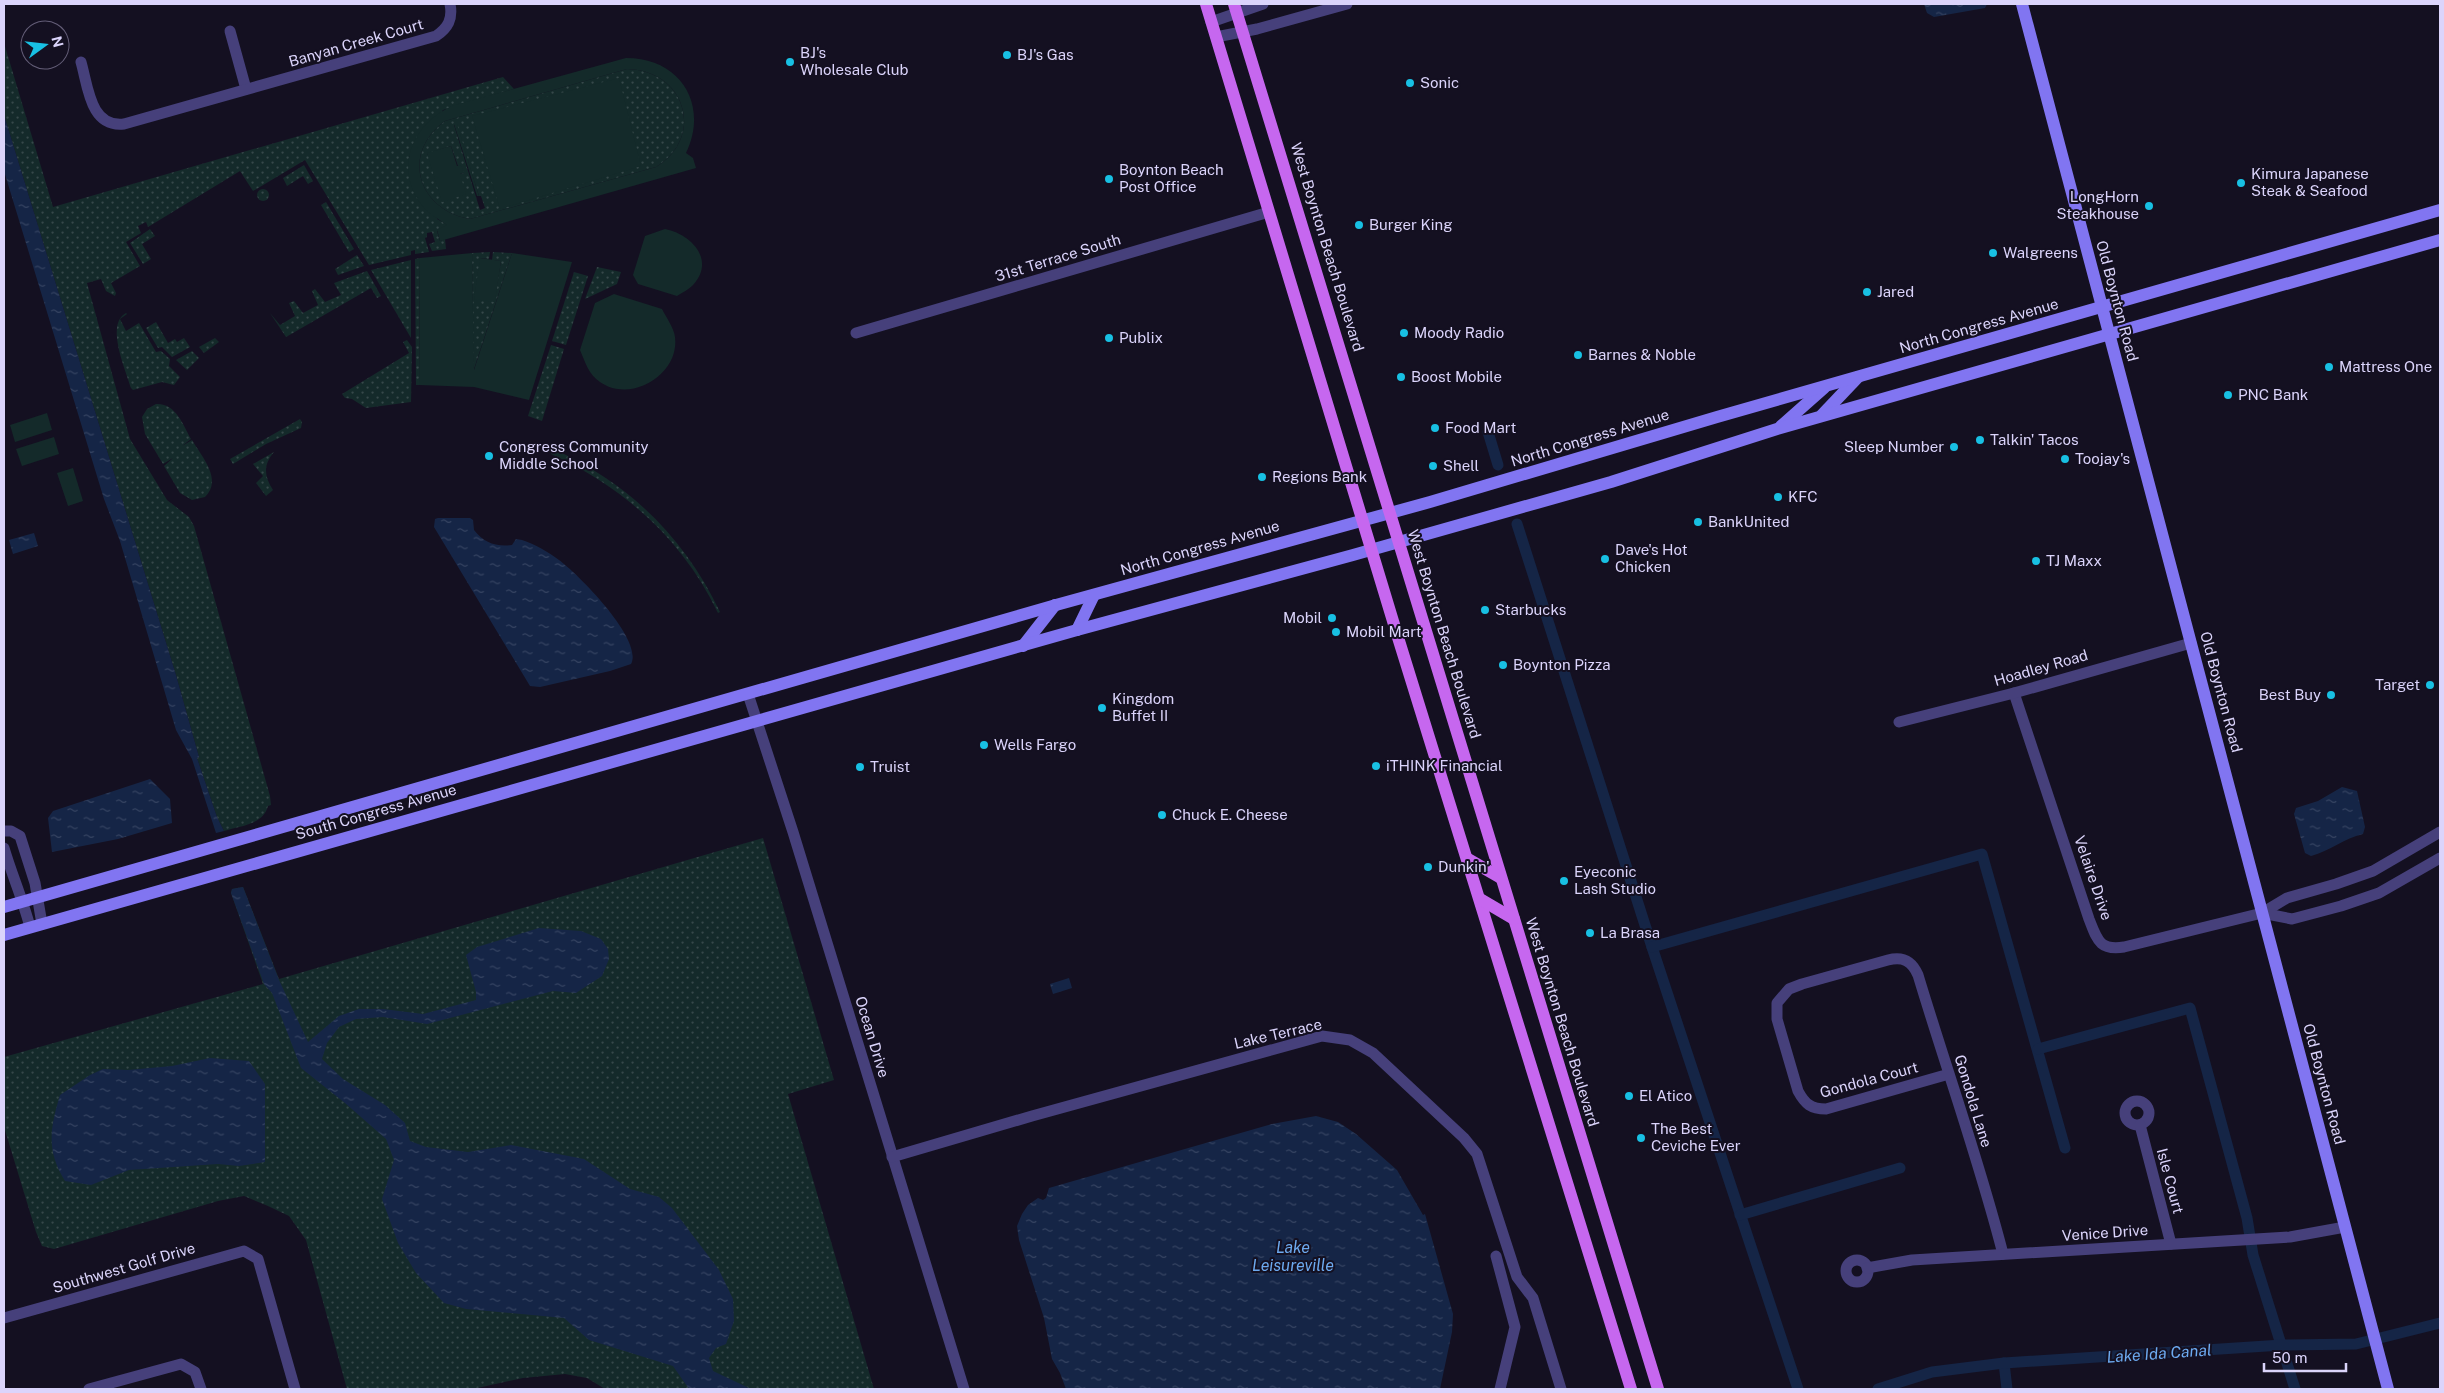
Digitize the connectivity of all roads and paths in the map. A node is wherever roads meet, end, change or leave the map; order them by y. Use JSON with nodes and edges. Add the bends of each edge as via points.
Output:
{"nodes":[{"id":1,"x":450,"y":4,"type":"edge"},
{"id":2,"x":1206,"y":4,"type":"edge"},
{"id":3,"x":1263,"y":4,"type":"edge"},
{"id":4,"x":1347,"y":4,"type":"edge"},
{"id":5,"x":2022,"y":4,"type":"edge"},
{"id":6,"x":1235,"y":8,"type":"edge"},
{"id":7,"x":1211,"y":22,"type":"junction"},
{"id":8,"x":230,"y":31,"type":"dead end"},
{"id":9,"x":1243,"y":32,"type":"junction"},
{"id":10,"x":1216,"y":37,"type":"junction"},
{"id":11,"x":81,"y":62,"type":"dead end"},
{"id":12,"x":246,"y":89,"type":"junction"},
{"id":13,"x":2440,"y":210,"type":"edge"},
{"id":14,"x":1269,"y":212,"type":"junction"},
{"id":15,"x":2440,"y":240,"type":"edge"},
{"id":16,"x":2102,"y":307,"type":"junction"},
{"id":17,"x":856,"y":333,"type":"dead end"},
{"id":18,"x":2109,"y":335,"type":"junction"},
{"id":19,"x":1858,"y":377,"type":"junction"},
{"id":20,"x":1826,"y":386,"type":"junction"},
{"id":21,"x":1820,"y":417,"type":"junction"},
{"id":22,"x":1777,"y":429,"type":"junction"},
{"id":23,"x":1391,"y":512,"type":"junction"},
{"id":24,"x":1363,"y":519,"type":"junction"},
{"id":25,"x":1399,"y":542,"type":"junction"},
{"id":26,"x":1372,"y":550,"type":"junction"},
{"id":27,"x":1094,"y":595,"type":"junction"},
{"id":28,"x":1056,"y":605,"type":"junction"},
{"id":29,"x":1077,"y":630,"type":"junction"},
{"id":30,"x":2191,"y":643,"type":"junction"},
{"id":31,"x":1023,"y":646,"type":"junction"},
{"id":32,"x":2014,"y":693,"type":"junction"},
{"id":33,"x":748,"y":694,"type":"junction"},
{"id":34,"x":758,"y":721,"type":"junction"},
{"id":35,"x":1899,"y":722,"type":"dead end"},
{"id":36,"x":4,"y":831,"type":"edge"},
{"id":37,"x":2440,"y":832,"type":"edge"},
{"id":38,"x":4,"y":848,"type":"edge"},
{"id":39,"x":2440,"y":858,"type":"edge"},
{"id":40,"x":1468,"y":859,"type":"junction"},
{"id":41,"x":1501,"y":878,"type":"junction"},
{"id":42,"x":37,"y":898,"type":"junction"},
{"id":43,"x":1480,"y":899,"type":"junction"},
{"id":44,"x":24,"y":902,"type":"junction"},
{"id":45,"x":4,"y":907,"type":"edge"},
{"id":46,"x":2262,"y":913,"type":"junction"},
{"id":47,"x":1514,"y":919,"type":"junction"},
{"id":48,"x":36,"y":925,"type":"junction"},
{"id":49,"x":4,"y":935,"type":"edge"},
{"id":50,"x":1907,"y":960,"type":"joint"},
{"id":51,"x":1949,"y":1074,"type":"junction"},
{"id":52,"x":2140,"y":1125,"type":"dead end"},
{"id":53,"x":892,"y":1157,"type":"junction"},
{"id":54,"x":2345,"y":1227,"type":"junction"},
{"id":55,"x":2171,"y":1244,"type":"junction"},
{"id":56,"x":2003,"y":1254,"type":"junction"},
{"id":57,"x":1496,"y":1256,"type":"dead end"},
{"id":58,"x":1867,"y":1268,"type":"dead end"},
{"id":59,"x":4,"y":1318,"type":"edge"},
{"id":60,"x":89,"y":1389,"type":"edge"},
{"id":61,"x":200,"y":1389,"type":"edge"},
{"id":62,"x":296,"y":1389,"type":"edge"},
{"id":63,"x":964,"y":1389,"type":"edge"},
{"id":64,"x":1500,"y":1389,"type":"edge"},
{"id":65,"x":1562,"y":1389,"type":"edge"},
{"id":66,"x":1631,"y":1389,"type":"edge"},
{"id":67,"x":1658,"y":1389,"type":"edge"},
{"id":68,"x":2388,"y":1389,"type":"edge"}],
"edges":[{"from":1,"to":12,"type":"street","name":"Banyan Creek Court","via":[[449,23],[436,36]]},
{"from":2,"to":7,"type":"main road"},
{"from":3,"to":6,"type":"street"},
{"from":4,"to":9,"type":"street"},
{"from":5,"to":16,"type":"main road","name":"Old Boynton Road"},
{"from":6,"to":7,"type":"street"},
{"from":6,"to":9,"type":"main road","name":"West Boynton Beach Boulevard"},
{"from":7,"to":10,"type":"main road"},
{"from":8,"to":12,"type":"street"},
{"from":9,"to":10,"type":"street"},
{"from":9,"to":23,"type":"main road","name":"West Boynton Beach Boulevard"},
{"from":10,"to":14,"type":"main road"},
{"from":11,"to":12,"type":"street","name":"Banyan Creek Court","via":[[95,109],[107,124],[115,125]]},
{"from":13,"to":16,"type":"main road","name":"North Congress Avenue"},
{"from":14,"to":17,"type":"street","name":"31st Terrace South"},
{"from":14,"to":24,"type":"main road"},
{"from":15,"to":18,"type":"main road"},
{"from":16,"to":18,"type":"main road","name":"Old Boynton Road"},
{"from":16,"to":19,"type":"main road","name":"North Congress Avenue"},
{"from":18,"to":21,"type":"main road"},
{"from":18,"to":30,"type":"main road","name":"Old Boynton Road"},
{"from":19,"to":20,"type":"main road","name":"North Congress Avenue"},
{"from":19,"to":21,"type":"main road"},
{"from":20,"to":22,"type":"main road"},
{"from":20,"to":23,"type":"main road","name":"North Congress Avenue"},
{"from":21,"to":22,"type":"main road"},
{"from":22,"to":25,"type":"main road","via":[[1611,482]]},
{"from":23,"to":24,"type":"main road","name":"North Congress Avenue"},
{"from":23,"to":25,"type":"main road","name":"West Boynton Beach Boulevard"},
{"from":24,"to":26,"type":"main road"},
{"from":24,"to":27,"type":"main road","name":"North Congress Avenue"},
{"from":25,"to":26,"type":"main road"},
{"from":25,"to":41,"type":"main road","name":"West Boynton Beach Boulevard"},
{"from":26,"to":29,"type":"main road"},
{"from":26,"to":40,"type":"main road"},
{"from":27,"to":28,"type":"main road","name":"North Congress Avenue"},
{"from":27,"to":29,"type":"main road"},
{"from":28,"to":31,"type":"main road"},
{"from":28,"to":33,"type":"main road","name":"North Congress Avenue"},
{"from":29,"to":31,"type":"main road"},
{"from":30,"to":32,"type":"street","name":"Hoadley Road"},
{"from":30,"to":46,"type":"main road","name":"Old Boynton Road"},
{"from":31,"to":34,"type":"main road"},
{"from":32,"to":35,"type":"street","name":"Hoadley Road"},
{"from":32,"to":46,"type":"street","name":"Velaire Drive","via":[[2100,942],[2112,948],[2124,947]]},
{"from":33,"to":34,"type":"street","name":"Ocean Drive"},
{"from":33,"to":42,"type":"main road","name":"South Congress Avenue"},
{"from":34,"to":48,"type":"main road","name":"South Congress Avenue"},
{"from":34,"to":53,"type":"street","name":"Ocean Drive"},
{"from":36,"to":42,"type":"street","via":[[11,830],[20,836]]},
{"from":37,"to":46,"type":"street","via":[[2373,871],[2287,898]]},
{"from":38,"to":44,"type":"street","via":[[16,889]]},
{"from":39,"to":46,"type":"street","via":[[2379,893],[2341,906],[2292,919]]},
{"from":40,"to":41,"type":"main road"},
{"from":40,"to":43,"type":"main road"},
{"from":41,"to":47,"type":"main road","name":"West Boynton Beach Boulevard"},
{"from":42,"to":44,"type":"main road","name":"South Congress Avenue"},
{"from":42,"to":48,"type":"street"},
{"from":43,"to":47,"type":"main road"},
{"from":43,"to":66,"type":"main road"},
{"from":44,"to":45,"type":"main road","name":"South Congress Avenue"},
{"from":44,"to":48,"type":"street"},
{"from":46,"to":54,"type":"main road","name":"Old Boynton Road"},
{"from":47,"to":67,"type":"main road","name":"West Boynton Beach Boulevard"},
{"from":48,"to":49,"type":"main road","name":"South Congress Avenue"},
{"from":50,"to":51,"type":"street","name":"Gondola Lane","via":[[1918,975]]},
{"from":50,"to":51,"type":"street","name":"Gondola Court","via":[[1888,960],[1820,979],[1790,989],[1781,996],[1777,1003],[1777,1019],[1798,1091],[1808,1106],[1826,1109]]},
{"from":51,"to":56,"type":"street","name":"Gondola Lane"},
{"from":52,"to":55,"type":"street","name":"Isle Court"},
{"from":53,"to":63,"type":"street","name":"Ocean Drive"},
{"from":53,"to":65,"type":"street","name":"Lake Terrace","via":[[1322,1036],[1350,1040],[1373,1053],[1477,1154],[1517,1277],[1533,1298]]},
{"from":54,"to":55,"type":"street","name":"Venice Drive","via":[[2270,1238]]},
{"from":54,"to":68,"type":"main road","name":"Old Boynton Road"},
{"from":55,"to":56,"type":"street","name":"Venice Drive"},
{"from":56,"to":58,"type":"street","name":"Venice Drive","via":[[1912,1260]]},
{"from":57,"to":64,"type":"street","via":[[1515,1319]]},
{"from":59,"to":62,"type":"street","name":"Southwest Golf Drive","via":[[236,1252],[252,1254],[258,1259]]},
{"from":60,"to":61,"type":"street","via":[[182,1364],[195,1372]]}]}
